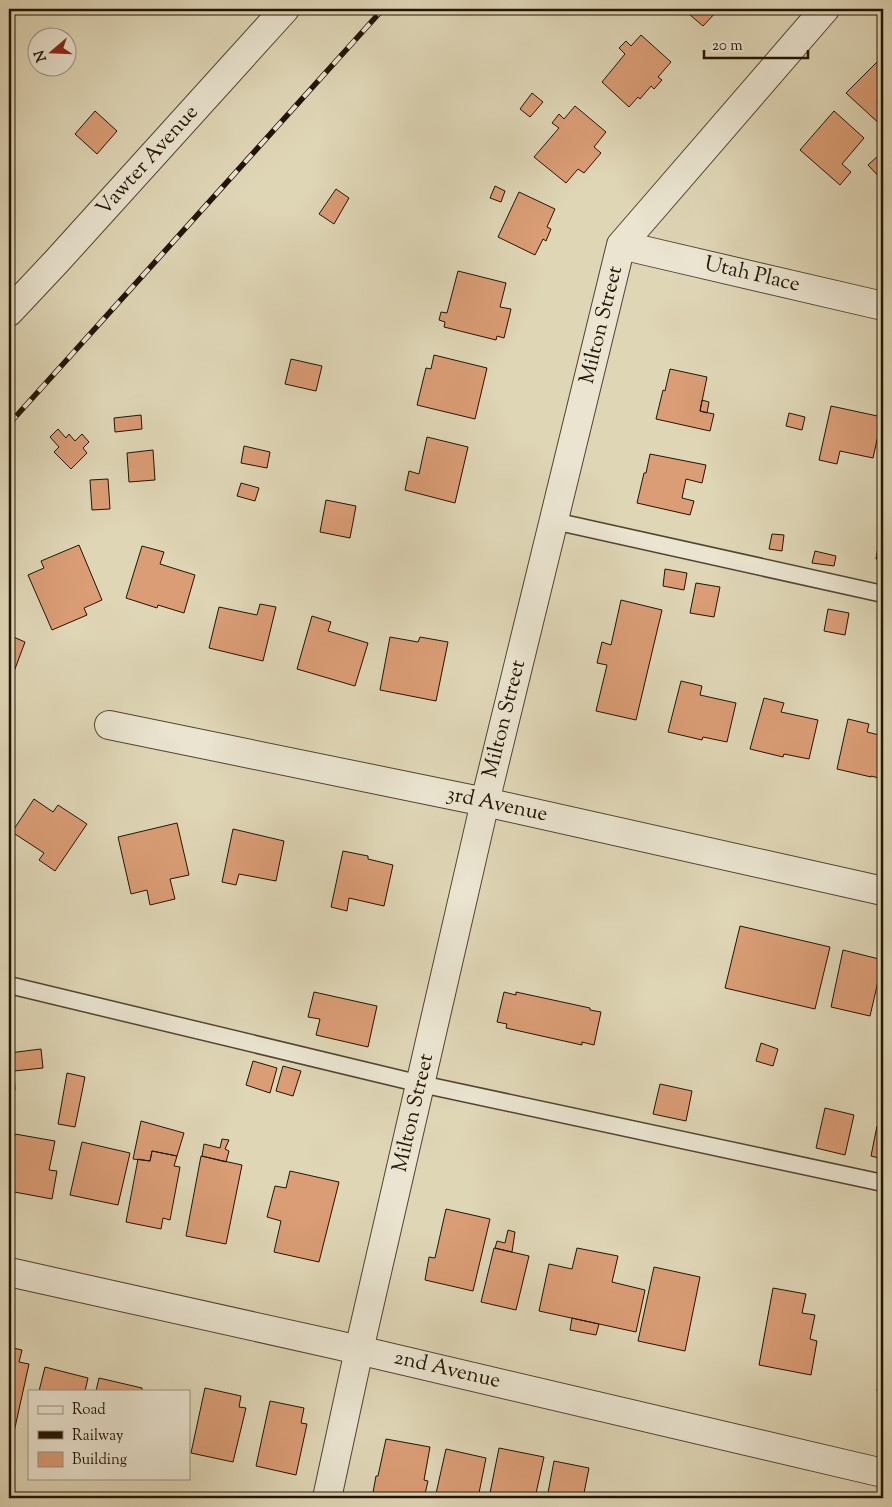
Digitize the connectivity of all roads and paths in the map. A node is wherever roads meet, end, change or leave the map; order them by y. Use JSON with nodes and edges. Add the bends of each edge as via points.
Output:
{"nodes":[{"id":1,"x":285,"y":9,"type":"edge"},
{"id":2,"x":825,"y":9,"type":"edge"},
{"id":3,"x":621,"y":245,"type":"junction"},
{"id":4,"x":883,"y":306,"type":"edge"},
{"id":5,"x":9,"y":312,"type":"edge"},
{"id":6,"x":554,"y":521,"type":"junction"},
{"id":7,"x":883,"y":594,"type":"edge"},
{"id":8,"x":109,"y":725,"type":"dead end"},
{"id":9,"x":485,"y":802,"type":"junction"},
{"id":10,"x":883,"y":891,"type":"edge"},
{"id":11,"x":9,"y":985,"type":"edge"},
{"id":12,"x":420,"y":1084,"type":"junction"},
{"id":13,"x":883,"y":1183,"type":"edge"},
{"id":14,"x":9,"y":1272,"type":"edge"},
{"id":15,"x":359,"y":1350,"type":"junction"},
{"id":16,"x":883,"y":1473,"type":"edge"},
{"id":17,"x":327,"y":1498,"type":"edge"}],
"edges":[{"from":1,"to":5,"type":"street","name":"Vawter Avenue"},
{"from":2,"to":3,"type":"street","name":"Milton Street"},
{"from":3,"to":4,"type":"street","name":"Utah Place"},
{"from":3,"to":6,"type":"street","name":"Milton Street"},
{"from":6,"to":7,"type":"lane"},
{"from":6,"to":9,"type":"street","name":"Milton Street"},
{"from":8,"to":9,"type":"street","name":"3rd Avenue"},
{"from":9,"to":10,"type":"street","name":"3rd Avenue"},
{"from":9,"to":12,"type":"street","name":"Milton Street"},
{"from":11,"to":12,"type":"lane"},
{"from":12,"to":13,"type":"lane"},
{"from":12,"to":15,"type":"street","name":"Milton Street"},
{"from":14,"to":15,"type":"street","name":"2nd Avenue"},
{"from":15,"to":16,"type":"street","name":"2nd Avenue"},
{"from":15,"to":17,"type":"street","name":"Milton Street"}]}
